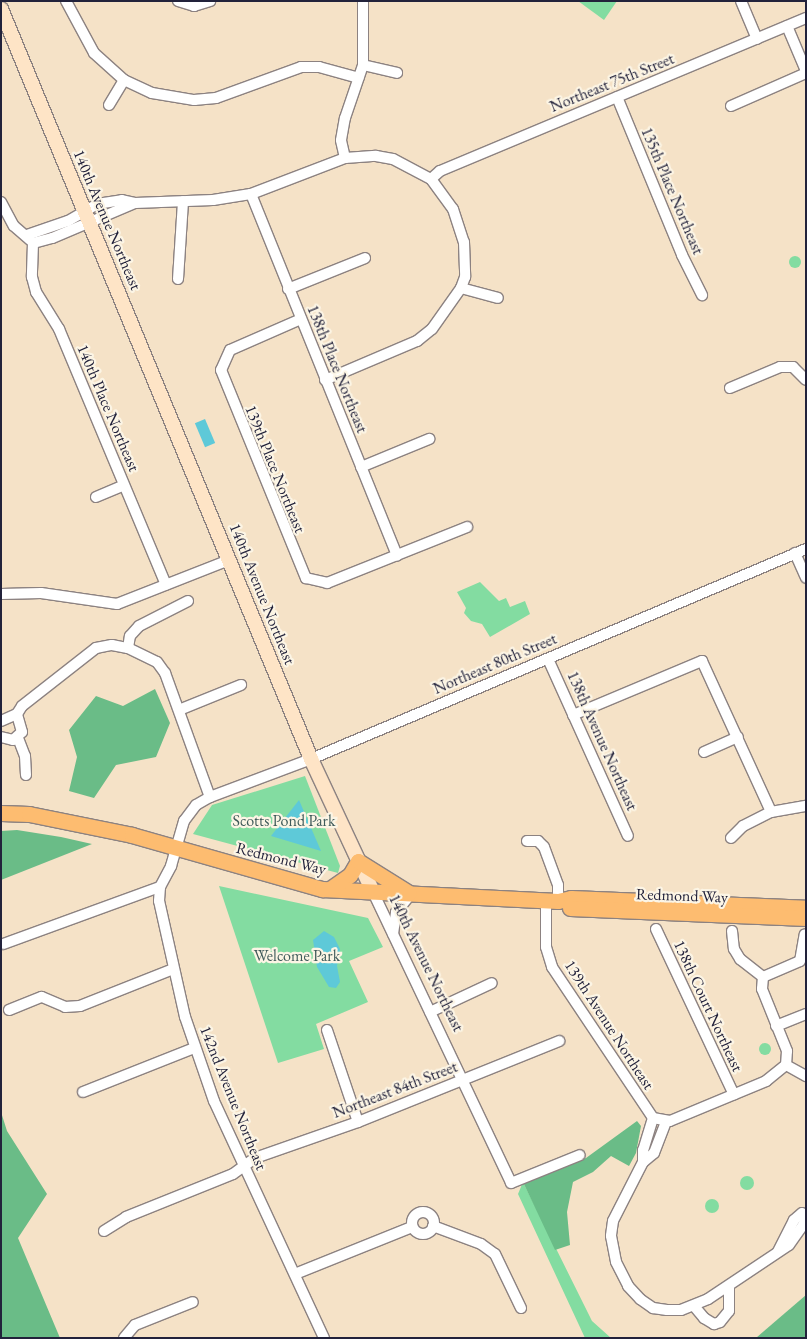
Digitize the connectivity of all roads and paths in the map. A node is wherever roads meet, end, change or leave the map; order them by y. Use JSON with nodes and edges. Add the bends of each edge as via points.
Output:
{"nodes":[{"id":1,"x":66,"y":1,"type":"edge"},
{"id":2,"x":178,"y":1,"type":"edge"},
{"id":3,"x":210,"y":1,"type":"edge"},
{"id":4,"x":364,"y":1,"type":"edge"},
{"id":5,"x":741,"y":1,"type":"edge"},
{"id":6,"x":1,"y":9,"type":"edge"},
{"id":7,"x":806,"y":18,"type":"edge"},
{"id":8,"x":787,"y":26,"type":"junction"},
{"id":9,"x":5,"y":28,"type":"edge"},
{"id":10,"x":758,"y":39,"type":"junction"},
{"id":11,"x":363,"y":65,"type":"junction"},
{"id":12,"x":397,"y":72,"type":"dead end"},
{"id":13,"x":806,"y":72,"type":"edge"},
{"id":14,"x":359,"y":78,"type":"junction"},
{"id":15,"x":124,"y":80,"type":"junction"},
{"id":16,"x":617,"y":97,"type":"junction"},
{"id":17,"x":109,"y":105,"type":"dead end"},
{"id":18,"x":731,"y":106,"type":"dead end"},
{"id":19,"x":344,"y":158,"type":"junction"},
{"id":20,"x":431,"y":179,"type":"junction"},
{"id":21,"x":251,"y":194,"type":"junction"},
{"id":22,"x":183,"y":201,"type":"junction"},
{"id":23,"x":1,"y":202,"type":"edge"},
{"id":24,"x":87,"y":216,"type":"junction"},
{"id":25,"x":30,"y":239,"type":"junction"},
{"id":26,"x":365,"y":258,"type":"dead end"},
{"id":27,"x":178,"y":279,"type":"dead end"},
{"id":28,"x":460,"y":288,"type":"junction"},
{"id":29,"x":288,"y":289,"type":"junction"},
{"id":30,"x":702,"y":295,"type":"dead end"},
{"id":31,"x":498,"y":298,"type":"dead end"},
{"id":32,"x":301,"y":318,"type":"junction"},
{"id":33,"x":325,"y":380,"type":"junction"},
{"id":34,"x":806,"y":380,"type":"edge"},
{"id":35,"x":730,"y":388,"type":"dead end"},
{"id":36,"x":429,"y":439,"type":"dead end"},
{"id":37,"x":361,"y":467,"type":"junction"},
{"id":38,"x":124,"y":485,"type":"junction"},
{"id":39,"x":96,"y":497,"type":"dead end"},
{"id":40,"x":467,"y":527,"type":"dead end"},
{"id":41,"x":806,"y":549,"type":"edge"},
{"id":42,"x":795,"y":554,"type":"junction"},
{"id":43,"x":396,"y":556,"type":"junction"},
{"id":44,"x":229,"y":560,"type":"junction"},
{"id":45,"x":806,"y":578,"type":"edge"},
{"id":46,"x":166,"y":585,"type":"junction"},
{"id":47,"x":1,"y":594,"type":"edge"},
{"id":48,"x":188,"y":601,"type":"dead end"},
{"id":49,"x":128,"y":648,"type":"junction"},
{"id":50,"x":548,"y":659,"type":"junction"},
{"id":51,"x":241,"y":685,"type":"dead end"},
{"id":52,"x":179,"y":710,"type":"junction"},
{"id":53,"x":17,"y":714,"type":"junction"},
{"id":54,"x":574,"y":715,"type":"junction"},
{"id":55,"x":1,"y":721,"type":"edge"},
{"id":56,"x":1,"y":737,"type":"edge"},
{"id":57,"x":738,"y":737,"type":"junction"},
{"id":58,"x":18,"y":738,"type":"junction"},
{"id":59,"x":704,"y":752,"type":"dead end"},
{"id":60,"x":310,"y":759,"type":"junction"},
{"id":61,"x":26,"y":775,"type":"dead end"},
{"id":62,"x":210,"y":797,"type":"junction"},
{"id":63,"x":196,"y":805,"type":"joint"},
{"id":64,"x":806,"y":806,"type":"edge"},
{"id":65,"x":771,"y":812,"type":"junction"},
{"id":66,"x":1,"y":813,"type":"edge"},
{"id":67,"x":628,"y":836,"type":"dead end"},
{"id":68,"x":731,"y":838,"type":"dead end"},
{"id":69,"x":527,"y":841,"type":"dead end"},
{"id":70,"x":175,"y":848,"type":"junction"},
{"id":71,"x":358,"y":861,"type":"junction"},
{"id":72,"x":160,"y":887,"type":"junction"},
{"id":73,"x":330,"y":889,"type":"junction"},
{"id":74,"x":373,"y":892,"type":"junction"},
{"id":75,"x":411,"y":894,"type":"junction"},
{"id":76,"x":552,"y":901,"type":"junction"},
{"id":77,"x":806,"y":908,"type":"edge"},
{"id":78,"x":806,"y":918,"type":"edge"},
{"id":79,"x":656,"y":929,"type":"dead end"},
{"id":80,"x":732,"y":931,"type":"dead end"},
{"id":81,"x":805,"y":934,"type":"edge"},
{"id":82,"x":393,"y":936,"type":"junction"},
{"id":83,"x":3,"y":944,"type":"dead end"},
{"id":84,"x":173,"y":969,"type":"junction"},
{"id":85,"x":763,"y":977,"type":"junction"},
{"id":86,"x":492,"y":982,"type":"dead end"},
{"id":87,"x":9,"y":1010,"type":"dead end"},
{"id":88,"x":430,"y":1012,"type":"junction"},
{"id":89,"x":806,"y":1014,"type":"edge"},
{"id":90,"x":776,"y":1026,"type":"junction"},
{"id":91,"x":327,"y":1030,"type":"dead end"},
{"id":92,"x":559,"y":1041,"type":"dead end"},
{"id":93,"x":194,"y":1048,"type":"junction"},
{"id":94,"x":786,"y":1064,"type":"junction"},
{"id":95,"x":806,"y":1076,"type":"edge"},
{"id":96,"x":463,"y":1079,"type":"junction"},
{"id":97,"x":83,"y":1092,"type":"dead end"},
{"id":98,"x":734,"y":1095,"type":"junction"},
{"id":99,"x":653,"y":1118,"type":"junction"},
{"id":100,"x":358,"y":1122,"type":"junction"},
{"id":101,"x":666,"y":1122,"type":"junction"},
{"id":102,"x":580,"y":1155,"type":"dead end"},
{"id":103,"x":643,"y":1162,"type":"junction"},
{"id":104,"x":243,"y":1166,"type":"junction"},
{"id":105,"x":804,"y":1208,"type":"edge"},
{"id":106,"x":433,"y":1226,"type":"junction"},
{"id":107,"x":412,"y":1227,"type":"junction"},
{"id":108,"x":104,"y":1231,"type":"dead end"},
{"id":109,"x":295,"y":1274,"type":"junction"},
{"id":110,"x":729,"y":1288,"type":"junction"},
{"id":111,"x":193,"y":1302,"type":"dead end"},
{"id":112,"x":694,"y":1306,"type":"junction"},
{"id":113,"x":521,"y":1308,"type":"dead end"},
{"id":114,"x":124,"y":1338,"type":"edge"},
{"id":115,"x":324,"y":1338,"type":"edge"}],
"edges":[{"from":1,"to":15,"type":"street","via":[[94,53]]},
{"from":2,"to":3,"type":"street","via":[[194,6]]},
{"from":4,"to":11,"type":"street"},
{"from":5,"to":10,"type":"street"},
{"from":6,"to":9,"type":"main road","name":"140th Avenue Northeast"},
{"from":7,"to":8,"type":"street","name":"Northeast 75th Street"},
{"from":8,"to":10,"type":"street","name":"Northeast 75th Street"},
{"from":8,"to":13,"type":"street"},
{"from":9,"to":24,"type":"main road","name":"140th Avenue Northeast"},
{"from":10,"to":16,"type":"street","name":"Northeast 75th Street"},
{"from":11,"to":12,"type":"street"},
{"from":11,"to":14,"type":"street"},
{"from":13,"to":18,"type":"street"},
{"from":14,"to":15,"type":"street","via":[[319,67],[302,67],[236,93],[194,100],[152,93]]},
{"from":14,"to":19,"type":"street","via":[[345,118],[341,140]]},
{"from":15,"to":17,"type":"street"},
{"from":16,"to":20,"type":"street","name":"Northeast 75th Street","via":[[440,171]]},
{"from":16,"to":30,"type":"street","name":"135th Place Northeast","via":[[682,255]]},
{"from":19,"to":20,"type":"street","via":[[376,156],[393,159]]},
{"from":19,"to":21,"type":"street"},
{"from":20,"to":28,"type":"street","via":[[453,208],[459,224],[464,264]]},
{"from":21,"to":22,"type":"street"},
{"from":21,"to":29,"type":"street","name":"138th Place Northeast"},
{"from":22,"to":24,"type":"street","via":[[109,201]]},
{"from":22,"to":27,"type":"street"},
{"from":23,"to":25,"type":"street","via":[[14,226]]},
{"from":24,"to":25,"type":"street"},
{"from":24,"to":44,"type":"main road","name":"140th Avenue Northeast"},
{"from":25,"to":38,"type":"street","name":"140th Place Northeast","via":[[36,292],[59,329]]},
{"from":26,"to":29,"type":"street"},
{"from":28,"to":31,"type":"street"},
{"from":28,"to":33,"type":"street","via":[[432,329],[417,341]]},
{"from":29,"to":32,"type":"street","name":"138th Place Northeast"},
{"from":32,"to":33,"type":"street","name":"138th Place Northeast"},
{"from":32,"to":43,"type":"street","name":"139th Place Northeast","via":[[230,350],[222,362],[221,378],[301,571],[313,582],[327,583]]},
{"from":33,"to":37,"type":"street","name":"138th Place Northeast"},
{"from":34,"to":35,"type":"street","via":[[793,367],[780,366]]},
{"from":36,"to":37,"type":"street"},
{"from":37,"to":43,"type":"street","name":"138th Place Northeast"},
{"from":38,"to":39,"type":"street"},
{"from":38,"to":46,"type":"street","name":"140th Place Northeast"},
{"from":40,"to":43,"type":"street"},
{"from":41,"to":42,"type":"street","name":"Northeast 80th Street"},
{"from":42,"to":45,"type":"street"},
{"from":42,"to":50,"type":"street","name":"Northeast 80th Street"},
{"from":44,"to":46,"type":"street"},
{"from":44,"to":60,"type":"main road","name":"140th Avenue Northeast"},
{"from":46,"to":47,"type":"street","via":[[117,604],[41,593]]},
{"from":48,"to":49,"type":"street","via":[[139,626],[130,636]]},
{"from":49,"to":52,"type":"street","via":[[157,662],[165,673]]},
{"from":49,"to":53,"type":"street","via":[[104,646],[86,654],[22,706]]},
{"from":50,"to":54,"type":"street","name":"138th Avenue Northeast"},
{"from":50,"to":60,"type":"street","name":"Northeast 80th Street"},
{"from":51,"to":52,"type":"street"},
{"from":52,"to":62,"type":"street"},
{"from":53,"to":55,"type":"street"},
{"from":53,"to":58,"type":"street","via":[[23,727]]},
{"from":54,"to":57,"type":"street","via":[[702,661]]},
{"from":54,"to":67,"type":"street","name":"138th Avenue Northeast"},
{"from":56,"to":58,"type":"street"},
{"from":57,"to":59,"type":"street"},
{"from":57,"to":65,"type":"street"},
{"from":58,"to":61,"type":"street","via":[[25,756]]},
{"from":60,"to":62,"type":"street","name":"Northeast 80th Street"},
{"from":60,"to":71,"type":"main road","name":"140th Avenue Northeast"},
{"from":62,"to":63,"type":"street","name":"Northeast 80th Street"},
{"from":63,"to":70,"type":"street","name":"142nd Avenue Northeast","via":[[184,821]]},
{"from":64,"to":65,"type":"street"},
{"from":65,"to":68,"type":"street","via":[[743,826]]},
{"from":66,"to":70,"type":"main road","name":"Redmond Way","via":[[76,822]]},
{"from":69,"to":76,"type":"street","name":"139th Avenue Northeast","via":[[538,841],[544,848],[558,885]]},
{"from":70,"to":72,"type":"street","name":"142nd Avenue Northeast","via":[[171,866]]},
{"from":70,"to":73,"type":"main road","name":"Redmond Way","via":[[292,882]]},
{"from":71,"to":73,"type":"main road","via":[[350,875]]},
{"from":71,"to":74,"type":"main road","name":"140th Avenue Northeast"},
{"from":71,"to":75,"type":"main road"},
{"from":72,"to":83,"type":"street"},
{"from":72,"to":84,"type":"street","name":"142nd Avenue Northeast","via":[[161,918]]},
{"from":73,"to":74,"type":"main road","name":"Redmond Way"},
{"from":74,"to":75,"type":"main road","name":"Redmond Way"},
{"from":74,"to":82,"type":"street","name":"140th Avenue Northeast"},
{"from":75,"to":76,"type":"main road","name":"Redmond Way"},
{"from":75,"to":82,"type":"street","via":[[396,912]]},
{"from":76,"to":77,"type":"main road","name":"Redmond Way","via":[[571,898]]},
{"from":76,"to":78,"type":"main road","name":"Redmond Way","via":[[570,908]]},
{"from":76,"to":99,"type":"street","name":"139th Avenue Northeast","via":[[546,947],[552,967]]},
{"from":79,"to":98,"type":"street","name":"138th Court Northeast"},
{"from":80,"to":85,"type":"street","via":[[734,949],[740,959]]},
{"from":81,"to":85,"type":"street","via":[[800,961]]},
{"from":82,"to":88,"type":"street","name":"140th Avenue Northeast"},
{"from":84,"to":87,"type":"street","via":[[80,1006],[65,1007],[42,997]]},
{"from":84,"to":93,"type":"street","name":"142nd Avenue Northeast"},
{"from":85,"to":90,"type":"street","via":[[762,989]]},
{"from":86,"to":88,"type":"street"},
{"from":88,"to":96,"type":"street","name":"140th Avenue Northeast"},
{"from":89,"to":90,"type":"street"},
{"from":90,"to":94,"type":"street","via":[[787,1051]]},
{"from":91,"to":100,"type":"street"},
{"from":92,"to":96,"type":"street","name":"Northeast 84th Street"},
{"from":93,"to":97,"type":"street"},
{"from":93,"to":104,"type":"street","name":"142nd Avenue Northeast"},
{"from":94,"to":95,"type":"street"},
{"from":94,"to":98,"type":"street","via":[[766,1081]]},
{"from":96,"to":100,"type":"street","name":"Northeast 84th Street"},
{"from":96,"to":102,"type":"street","name":"140th Avenue Northeast","via":[[511,1183]]},
{"from":98,"to":101,"type":"street"},
{"from":99,"to":101,"type":"street"},
{"from":99,"to":103,"type":"street","via":[[643,1150]]},
{"from":100,"to":104,"type":"street","name":"Northeast 84th Street","via":[[255,1158]]},
{"from":101,"to":103,"type":"street","via":[[654,1153]]},
{"from":103,"to":112,"type":"street","via":[[612,1221],[612,1249],[616,1262],[628,1286],[653,1308],[681,1310]]},
{"from":104,"to":108,"type":"street","name":"Northeast 84th Street","via":[[233,1174],[126,1217]]},
{"from":104,"to":109,"type":"street","name":"142nd Avenue Northeast"},
{"from":105,"to":110,"type":"street","via":[[805,1222],[800,1233]]},
{"from":106,"to":107,"type":"street","via":[[423,1234]]},
{"from":106,"to":107,"type":"street","via":[[431,1216],[421,1212],[412,1219]]},
{"from":106,"to":113,"type":"street","via":[[481,1244],[495,1254]]},
{"from":107,"to":109,"type":"street"},
{"from":109,"to":115,"type":"street","name":"142nd Avenue Northeast"},
{"from":110,"to":112,"type":"street"},
{"from":110,"to":112,"type":"street","via":[[729,1311],[720,1322],[714,1324],[704,1318]]},
{"from":111,"to":114,"type":"street","via":[[135,1325]]}]}
